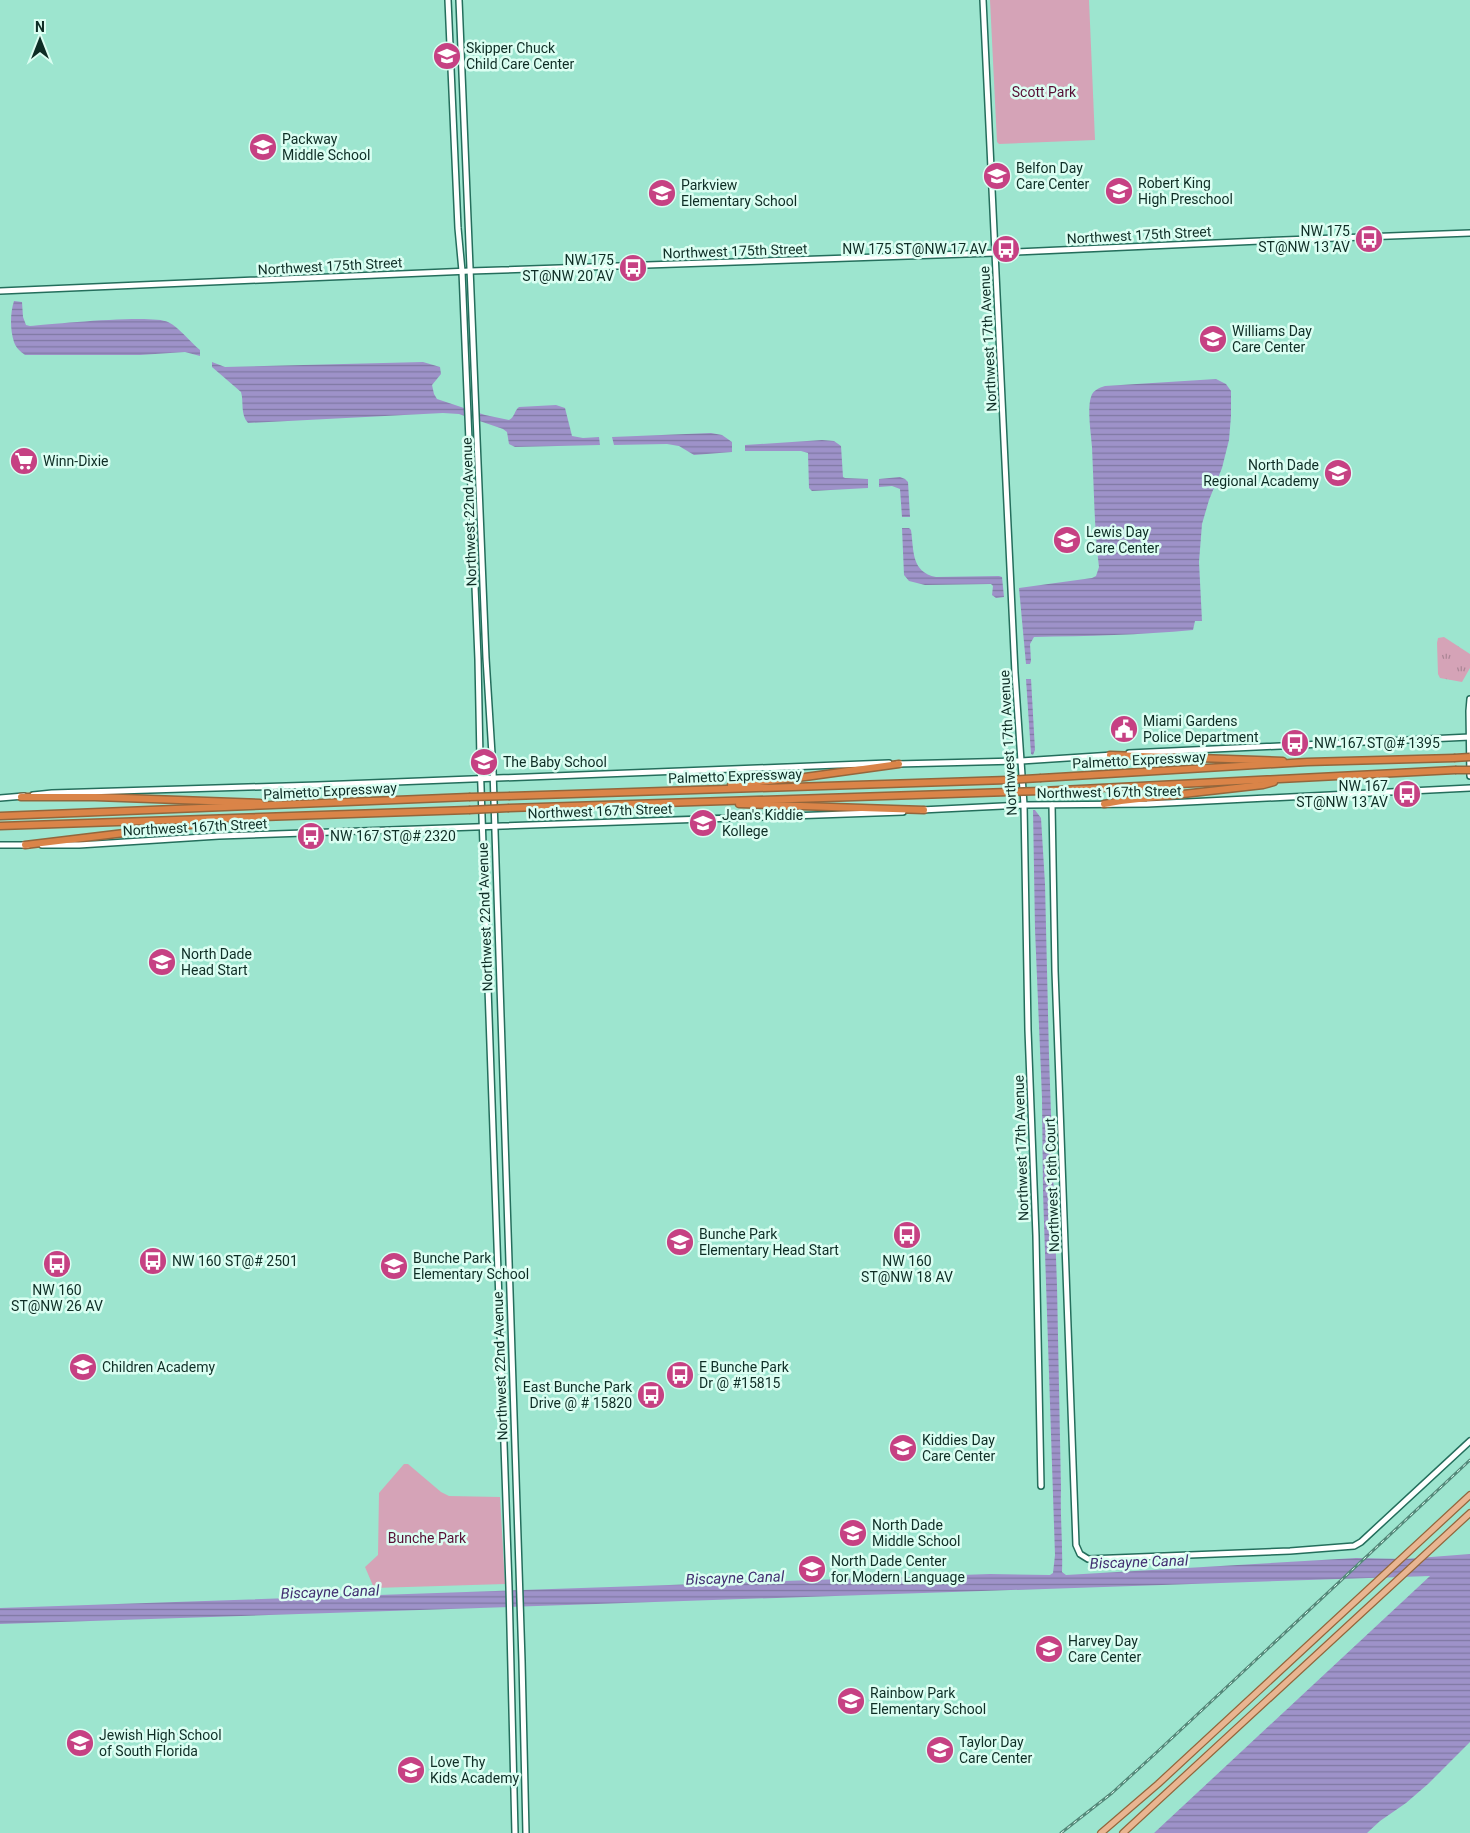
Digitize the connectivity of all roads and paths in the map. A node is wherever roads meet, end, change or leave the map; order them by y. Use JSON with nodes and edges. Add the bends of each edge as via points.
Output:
{"nodes":[{"id":1,"x":448,"y":0,"type":"edge"},
{"id":2,"x":458,"y":0,"type":"edge"},
{"id":3,"x":983,"y":0,"type":"edge"},
{"id":4,"x":1470,"y":233,"type":"edge"},
{"id":5,"x":995,"y":253,"type":"junction"},
{"id":6,"x":462,"y":271,"type":"junction"},
{"id":7,"x":470,"y":271,"type":"junction"},
{"id":8,"x":0,"y":291,"type":"edge"},
{"id":9,"x":1470,"y":699,"type":"edge"},
{"id":10,"x":1469,"y":737,"type":"edge"},
{"id":11,"x":1110,"y":755,"type":"junction"},
{"id":12,"x":1470,"y":757,"type":"edge"},
{"id":13,"x":1021,"y":761,"type":"junction"},
{"id":14,"x":1307,"y":762,"type":"junction"},
{"id":15,"x":898,"y":764,"type":"junction"},
{"id":16,"x":1470,"y":770,"type":"edge"},
{"id":17,"x":1470,"y":776,"type":"edge"},
{"id":18,"x":493,"y":778,"type":"junction"},
{"id":19,"x":481,"y":779,"type":"junction"},
{"id":20,"x":1284,"y":779,"type":"junction"},
{"id":21,"x":1470,"y":788,"type":"edge"},
{"id":22,"x":675,"y":790,"type":"junction"},
{"id":23,"x":22,"y":797,"type":"junction"},
{"id":24,"x":0,"y":798,"type":"edge"},
{"id":25,"x":716,"y":802,"type":"junction"},
{"id":26,"x":1052,"y":804,"type":"junction"},
{"id":27,"x":1104,"y":804,"type":"junction"},
{"id":28,"x":283,"y":805,"type":"junction"},
{"id":29,"x":1024,"y":805,"type":"junction"},
{"id":30,"x":924,"y":810,"type":"junction"},
{"id":31,"x":0,"y":816,"type":"edge"},
{"id":32,"x":234,"y":819,"type":"junction"},
{"id":33,"x":0,"y":826,"type":"edge"},
{"id":34,"x":483,"y":826,"type":"junction"},
{"id":35,"x":494,"y":826,"type":"junction"},
{"id":36,"x":0,"y":845,"type":"edge"},
{"id":37,"x":25,"y":845,"type":"junction"},
{"id":38,"x":1470,"y":1441,"type":"edge"},
{"id":39,"x":1041,"y":1486,"type":"dead end"},
{"id":40,"x":1470,"y":1495,"type":"edge"},
{"id":41,"x":1470,"y":1513,"type":"edge"},
{"id":42,"x":515,"y":1833,"type":"edge"},
{"id":43,"x":526,"y":1833,"type":"edge"},
{"id":44,"x":1101,"y":1833,"type":"edge"},
{"id":45,"x":1123,"y":1833,"type":"edge"}],
"edges":[{"from":1,"to":6,"type":"street","name":"Northwest 22nd Avenue"},
{"from":2,"to":7,"type":"street","name":"Northwest 22nd Avenue"},
{"from":3,"to":5,"type":"street","name":"Northwest 17th Avenue"},
{"from":4,"to":5,"type":"street","name":"Northwest 175th Street"},
{"from":5,"to":7,"type":"street","name":"Northwest 175th Street"},
{"from":5,"to":13,"type":"street","name":"Northwest 17th Avenue"},
{"from":6,"to":7,"type":"street","name":"Northwest 175th Street"},
{"from":6,"to":8,"type":"street","name":"Northwest 175th Street"},
{"from":6,"to":19,"type":"street","name":"Northwest 22nd Avenue"},
{"from":7,"to":18,"type":"street","name":"Northwest 22nd Avenue"},
{"from":9,"to":10,"type":"street"},
{"from":10,"to":11,"type":"street"},
{"from":10,"to":17,"type":"street"},
{"from":11,"to":13,"type":"street"},
{"from":11,"to":14,"type":"highway"},
{"from":12,"to":14,"type":"highway","name":"Palmetto Expressway","bridge":true},
{"from":13,"to":15,"type":"street"},
{"from":13,"to":29,"type":"street","name":"Northwest 17th Avenue"},
{"from":14,"to":22,"type":"highway","name":"Palmetto Expressway","bridge":true,"via":[[1008,780]]},
{"from":15,"to":18,"type":"street"},
{"from":15,"to":22,"type":"highway"},
{"from":16,"to":20,"type":"highway","name":"Palmetto Expressway","bridge":true},
{"from":18,"to":19,"type":"street"},
{"from":18,"to":35,"type":"street","name":"Northwest 22nd Avenue"},
{"from":19,"to":23,"type":"street","via":[[52,793]]},
{"from":19,"to":34,"type":"street","name":"Northwest 22nd Avenue"},
{"from":20,"to":25,"type":"highway","name":"Palmetto Expressway","bridge":true},
{"from":20,"to":27,"type":"highway","via":[[1263,785]]},
{"from":21,"to":27,"type":"street","name":"Northwest 167th Street"},
{"from":22,"to":28,"type":"highway","name":"Palmetto Expressway","bridge":true},
{"from":23,"to":24,"type":"street"},
{"from":23,"to":28,"type":"highway","via":[[114,797]]},
{"from":25,"to":30,"type":"highway"},
{"from":25,"to":32,"type":"highway","name":"Palmetto Expressway","bridge":true},
{"from":26,"to":27,"type":"street","name":"Northwest 167th Street"},
{"from":26,"to":29,"type":"street","name":"Northwest 167th Street"},
{"from":26,"to":38,"type":"street","name":"Northwest 16th Court","via":[[1076,1545],[1080,1554],[1088,1559],[1354,1546]]},
{"from":28,"to":31,"type":"highway","name":"Palmetto Expressway"},
{"from":29,"to":30,"type":"street","name":"Northwest 167th Street"},
{"from":29,"to":39,"type":"street","name":"Northwest 17th Avenue"},
{"from":30,"to":35,"type":"street","name":"Northwest 167th Street"},
{"from":32,"to":33,"type":"highway","name":"Palmetto Expressway"},
{"from":32,"to":37,"type":"highway"},
{"from":34,"to":35,"type":"street","name":"Northwest 167th Street"},
{"from":34,"to":37,"type":"street","name":"Northwest 167th Street"},
{"from":34,"to":42,"type":"street","name":"Northwest 22nd Avenue"},
{"from":35,"to":43,"type":"street","name":"Northwest 22nd Avenue"},
{"from":36,"to":37,"type":"street","name":"Northwest 167th Street"},
{"from":40,"to":44,"type":"main road"},
{"from":41,"to":45,"type":"main road"}]}
